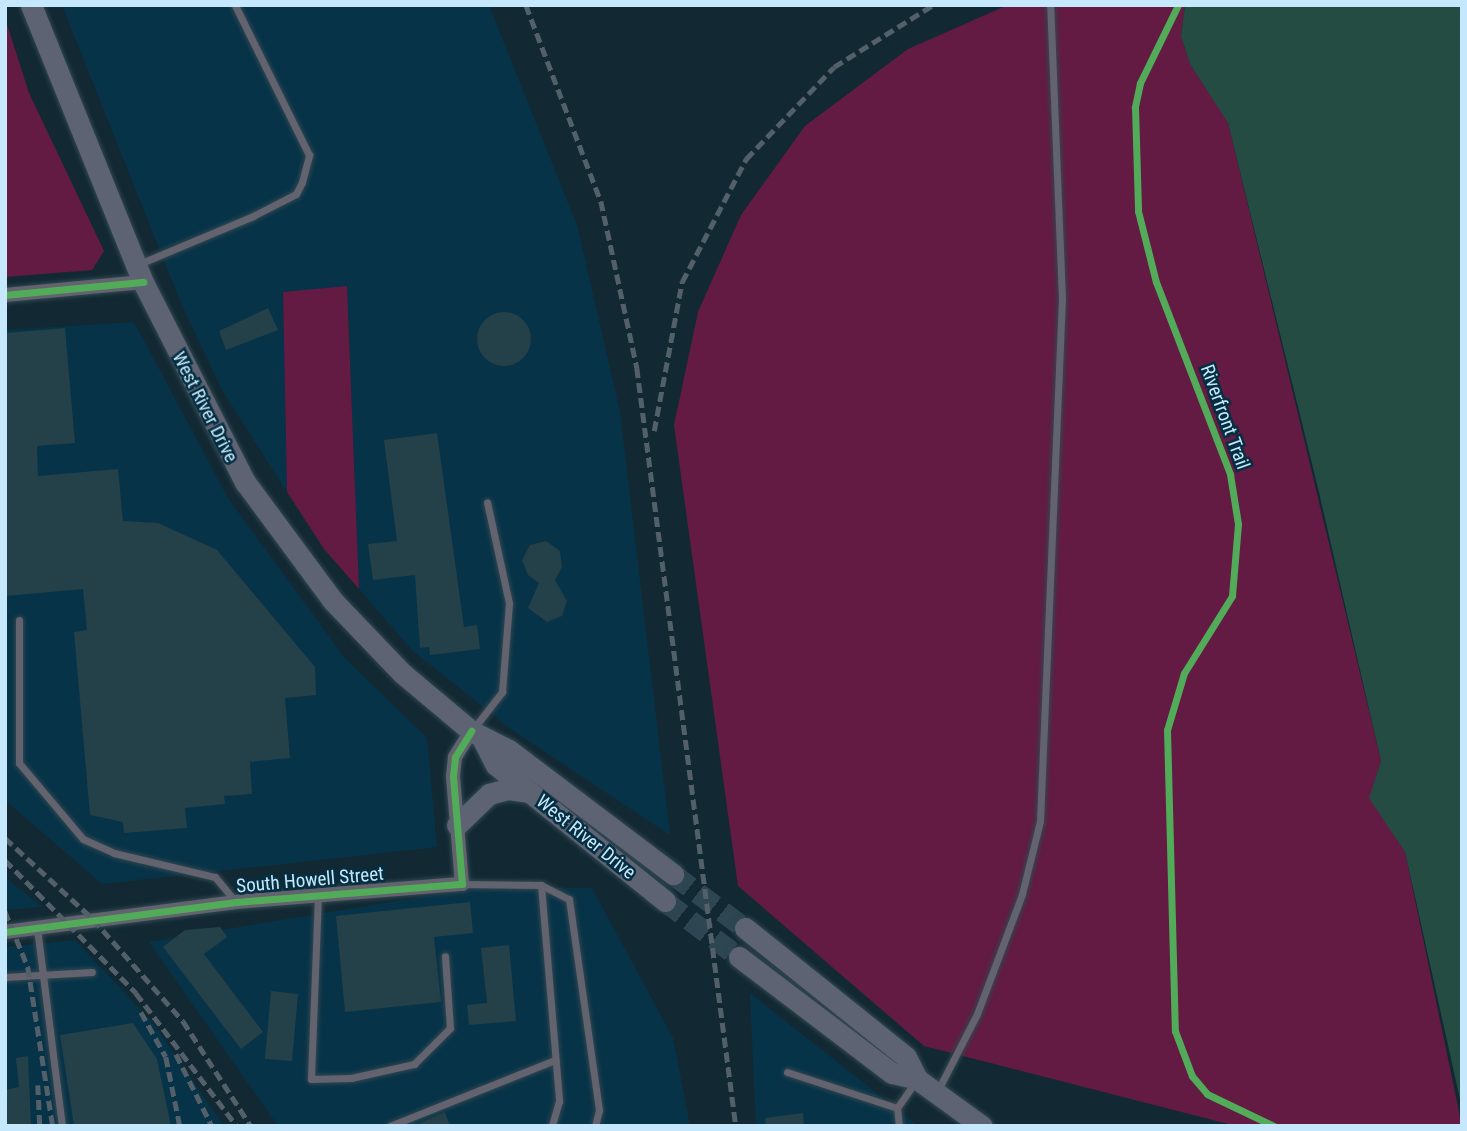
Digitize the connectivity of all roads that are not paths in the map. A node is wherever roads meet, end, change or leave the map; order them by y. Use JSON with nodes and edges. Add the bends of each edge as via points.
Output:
{"nodes":[{"id":1,"x":31,"y":5,"type":"edge"},
{"id":2,"x":235,"y":5,"type":"edge"},
{"id":3,"x":1050,"y":5,"type":"edge"},
{"id":4,"x":139,"y":274,"type":"junction"},
{"id":5,"x":5,"y":295,"type":"edge"},
{"id":6,"x":487,"y":502,"type":"dead end"},
{"id":7,"x":19,"y":620,"type":"dead end"},
{"id":8,"x":477,"y":736,"type":"junction"},
{"id":9,"x":530,"y":792,"type":"junction"},
{"id":10,"x":457,"y":825,"type":"junction"},
{"id":11,"x":673,"y":874,"type":"tunnel mouth"},
{"id":12,"x":461,"y":884,"type":"junction"},
{"id":13,"x":541,"y":886,"type":"junction"},
{"id":14,"x":318,"y":895,"type":"junction"},
{"id":15,"x":665,"y":901,"type":"tunnel mouth"},
{"id":16,"x":236,"y":902,"type":"junction"},
{"id":17,"x":37,"y":928,"type":"junction"},
{"id":18,"x":746,"y":928,"type":"tunnel mouth"},
{"id":19,"x":5,"y":932,"type":"edge"},
{"id":20,"x":445,"y":956,"type":"dead end"},
{"id":21,"x":738,"y":957,"type":"tunnel mouth"},
{"id":22,"x":92,"y":972,"type":"dead end"},
{"id":23,"x":43,"y":975,"type":"junction"},
{"id":24,"x":5,"y":977,"type":"edge"},
{"id":25,"x":555,"y":1060,"type":"junction"},
{"id":26,"x":787,"y":1072,"type":"dead end"},
{"id":27,"x":917,"y":1079,"type":"junction"},
{"id":28,"x":936,"y":1093,"type":"junction"},
{"id":29,"x":897,"y":1108,"type":"junction"},
{"id":30,"x":62,"y":1126,"type":"edge"},
{"id":31,"x":390,"y":1126,"type":"edge"},
{"id":32,"x":552,"y":1126,"type":"edge"},
{"id":33,"x":595,"y":1126,"type":"edge"},
{"id":34,"x":899,"y":1126,"type":"edge"},
{"id":35,"x":982,"y":1126,"type":"edge"}],
"edges":[{"from":1,"to":4,"type":"main road","name":"West River Drive"},
{"from":2,"to":4,"type":"lane","via":[[309,155],[302,182],[296,194]]},
{"from":3,"to":28,"type":"lane","via":[[1062,299],[1040,821],[1022,894],[986,990]]},
{"from":4,"to":5,"type":"street"},
{"from":4,"to":8,"type":"main road","name":"West River Drive","via":[[244,482],[363,634]]},
{"from":6,"to":8,"type":"lane","via":[[509,603],[502,692]]},
{"from":7,"to":16,"type":"lane","via":[[19,763],[83,839],[114,853],[215,877]]},
{"from":8,"to":9,"type":"main road","name":"West River Drive","via":[[496,765]]},
{"from":8,"to":10,"type":"street","via":[[454,757]]},
{"from":8,"to":11,"type":"main road","name":"West River Drive","via":[[509,750]]},
{"from":9,"to":10,"type":"main road","via":[[508,789],[489,794]]},
{"from":9,"to":15,"type":"main road","name":"West River Drive"},
{"from":10,"to":12,"type":"street"},
{"from":12,"to":13,"type":"lane"},
{"from":12,"to":14,"type":"street","name":"South Howell Street"},
{"from":13,"to":25,"type":"lane"},
{"from":13,"to":33,"type":"lane","via":[[569,899],[598,1097]]},
{"from":14,"to":16,"type":"street","name":"South Howell Street"},
{"from":14,"to":20,"type":"lane","via":[[312,1079],[351,1078],[414,1064],[450,1028]]},
{"from":16,"to":17,"type":"street","name":"South Howell Street"},
{"from":17,"to":19,"type":"street","name":"South Howell Street"},
{"from":17,"to":23,"type":"lane"},
{"from":18,"to":27,"type":"main road","via":[[906,1057]]},
{"from":21,"to":27,"type":"main road","via":[[892,1073]]},
{"from":22,"to":23,"type":"lane"},
{"from":23,"to":24,"type":"lane"},
{"from":23,"to":30,"type":"lane"},
{"from":25,"to":31,"type":"lane"},
{"from":25,"to":32,"type":"lane","via":[[559,1101]]},
{"from":26,"to":29,"type":"lane"},
{"from":27,"to":28,"type":"main road"},
{"from":27,"to":29,"type":"lane"},
{"from":28,"to":35,"type":"main road"},
{"from":29,"to":34,"type":"lane"}]}
